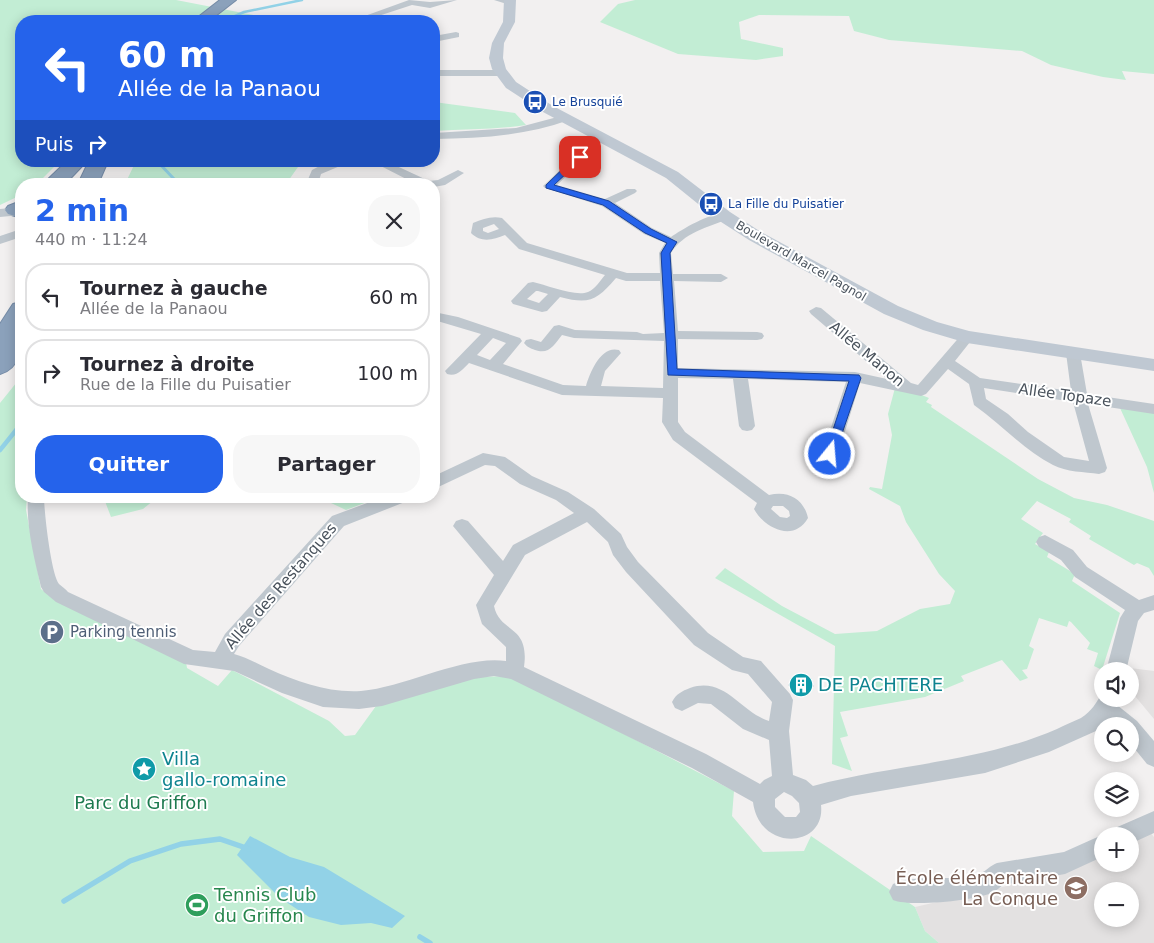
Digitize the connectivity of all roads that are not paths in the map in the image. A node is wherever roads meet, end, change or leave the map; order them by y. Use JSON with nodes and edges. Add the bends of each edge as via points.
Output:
{"nodes":[{"id":1,"x":206,"y":0,"type":"edge"},
{"id":2,"x":211,"y":0,"type":"edge"},
{"id":3,"x":224,"y":0,"type":"edge"},
{"id":4,"x":229,"y":0,"type":"edge"},
{"id":5,"x":453,"y":0,"type":"edge"},
{"id":6,"x":506,"y":1,"type":"edge"},
{"id":7,"x":190,"y":15,"type":"edge"},
{"id":8,"x":192,"y":15,"type":"edge"},
{"id":9,"x":206,"y":15,"type":"edge"},
{"id":10,"x":208,"y":15,"type":"edge"},
{"id":11,"x":383,"y":15,"type":"edge"},
{"id":12,"x":456,"y":35,"type":"dead end"},
{"id":13,"x":440,"y":38,"type":"edge"},
{"id":14,"x":440,"y":73,"type":"edge"},
{"id":15,"x":502,"y":73,"type":"junction"},
{"id":16,"x":565,"y":118,"type":"junction"},
{"id":17,"x":440,"y":136,"type":"edge"},
{"id":18,"x":588,"y":158,"type":"dead end"},
{"id":19,"x":71,"y":167,"type":"edge"},
{"id":20,"x":326,"y":167,"type":"edge"},
{"id":21,"x":389,"y":167,"type":"edge"},
{"id":22,"x":458,"y":173,"type":"dead end"},
{"id":23,"x":60,"y":178,"type":"edge"},
{"id":24,"x":314,"y":178,"type":"edge"},
{"id":25,"x":413,"y":178,"type":"edge"},
{"id":26,"x":440,"y":183,"type":"edge"},
{"id":27,"x":631,"y":191,"type":"dead end"},
{"id":28,"x":606,"y":203,"type":"junction"},
{"id":29,"x":724,"y":216,"type":"junction"},
{"id":30,"x":508,"y":230,"type":"dead end"},
{"id":31,"x":15,"y":236,"type":"edge"},
{"id":32,"x":3,"y":242,"type":"edge"},
{"id":33,"x":672,"y":242,"type":"junction"},
{"id":34,"x":613,"y":274,"type":"junction"},
{"id":35,"x":666,"y":278,"type":"junction"},
{"id":36,"x":721,"y":278,"type":"dead end"},
{"id":37,"x":558,"y":292,"type":"dead end"},
{"id":38,"x":816,"y":311,"type":"dead end"},
{"id":39,"x":440,"y":317,"type":"edge"},
{"id":40,"x":15,"y":318,"type":"edge"},
{"id":41,"x":453,"y":320,"type":"joint"},
{"id":42,"x":490,"y":333,"type":"junction"},
{"id":43,"x":671,"y":336,"type":"junction"},
{"id":44,"x":757,"y":336,"type":"dead end"},
{"id":45,"x":967,"y":338,"type":"junction"},
{"id":46,"x":0,"y":342,"type":"edge"},
{"id":47,"x":524,"y":342,"type":"junction"},
{"id":48,"x":15,"y":345,"type":"edge"},
{"id":49,"x":614,"y":353,"type":"dead end"},
{"id":50,"x":1073,"y":353,"type":"junction"},
{"id":51,"x":467,"y":357,"type":"junction"},
{"id":52,"x":947,"y":362,"type":"junction"},
{"id":53,"x":1154,"y":365,"type":"edge"},
{"id":54,"x":0,"y":366,"type":"edge"},
{"id":55,"x":493,"y":366,"type":"junction"},
{"id":56,"x":15,"y":368,"type":"edge"},
{"id":57,"x":452,"y":371,"type":"dead end"},
{"id":58,"x":672,"y":373,"type":"junction"},
{"id":59,"x":740,"y":375,"type":"junction"},
{"id":60,"x":856,"y":378,"type":"junction"},
{"id":61,"x":0,"y":382,"type":"edge"},
{"id":62,"x":976,"y":382,"type":"junction"},
{"id":63,"x":906,"y":387,"type":"junction"},
{"id":64,"x":592,"y":391,"type":"junction"},
{"id":65,"x":671,"y":393,"type":"junction"},
{"id":66,"x":1080,"y":397,"type":"junction"},
{"id":67,"x":1154,"y":409,"type":"edge"},
{"id":68,"x":747,"y":426,"type":"dead end"},
{"id":69,"x":825,"y":470,"type":"dead end"},
{"id":70,"x":440,"y":480,"type":"edge"},
{"id":71,"x":767,"y":502,"type":"dead end"},
{"id":72,"x":36,"y":503,"type":"edge"},
{"id":73,"x":386,"y":503,"type":"edge"},
{"id":74,"x":588,"y":512,"type":"junction"},
{"id":75,"x":462,"y":526,"type":"dead end"},
{"id":76,"x":1044,"y":542,"type":"dead end"},
{"id":77,"x":505,"y":575,"type":"junction"},
{"id":78,"x":1146,"y":605,"type":"edge"},
{"id":79,"x":220,"y":661,"type":"junction"},
{"id":80,"x":1118,"y":662,"type":"edge"},
{"id":81,"x":514,"y":671,"type":"junction"},
{"id":82,"x":682,"y":702,"type":"dead end"},
{"id":83,"x":1104,"y":707,"type":"edge"},
{"id":84,"x":1112,"y":707,"type":"edge"},
{"id":85,"x":1120,"y":717,"type":"edge"},
{"id":86,"x":779,"y":732,"type":"junction"},
{"id":87,"x":1139,"y":739,"type":"edge"},
{"id":88,"x":1154,"y":758,"type":"edge"},
{"id":89,"x":784,"y":782,"type":"junction"},
{"id":90,"x":764,"y":797,"type":"junction"},
{"id":91,"x":809,"y":798,"type":"junction"},
{"id":92,"x":1154,"y":822,"type":"edge"},
{"id":93,"x":1139,"y":829,"type":"edge"},
{"id":94,"x":1094,"y":850,"type":"edge"},
{"id":95,"x":901,"y":892,"type":"dead end"}],
"edges":[{"from":1,"to":7,"type":"highway"},
{"from":2,"to":8,"type":"highway"},
{"from":3,"to":9,"type":"highway"},
{"from":4,"to":10,"type":"highway"},
{"from":5,"to":11,"type":"street","via":[[430,5],[411,2]]},
{"from":6,"to":15,"type":"street","name":"Boulevard Marcel Pagnol","via":[[509,22],[496,48]]},
{"from":12,"to":13,"type":"street"},
{"from":14,"to":15,"type":"street"},
{"from":15,"to":16,"type":"street","name":"Boulevard Marcel Pagnol","via":[[521,93]]},
{"from":16,"to":17,"type":"street","via":[[544,126],[500,134]]},
{"from":16,"to":29,"type":"street","name":"Boulevard Marcel Pagnol","via":[[672,175]]},
{"from":18,"to":28,"type":"street","via":[[580,157],[548,186]]},
{"from":19,"to":23,"type":"highway"},
{"from":20,"to":24,"type":"street","via":[[316,172]]},
{"from":21,"to":25,"type":"street"},
{"from":22,"to":26,"type":"street"},
{"from":27,"to":28,"type":"street"},
{"from":28,"to":33,"type":"street","via":[[648,231]]},
{"from":29,"to":33,"type":"street"},
{"from":29,"to":45,"type":"street","name":"Boulevard Marcel Pagnol","via":[[890,310]]},
{"from":30,"to":34,"type":"street","via":[[523,246]]},
{"from":31,"to":32,"type":"street"},
{"from":33,"to":35,"type":"street","via":[[665,253]]},
{"from":34,"to":35,"type":"street","via":[[626,278]]},
{"from":34,"to":37,"type":"street","via":[[593,294],[580,298]]},
{"from":35,"to":36,"type":"street"},
{"from":35,"to":43,"type":"street"},
{"from":38,"to":63,"type":"street","name":"Allée Manon"},
{"from":39,"to":41,"type":"street"},
{"from":40,"to":46,"type":"highway"},
{"from":41,"to":42,"type":"street"},
{"from":42,"to":47,"type":"street"},
{"from":42,"to":51,"type":"street"},
{"from":43,"to":44,"type":"street"},
{"from":43,"to":47,"type":"street","via":[[574,334],[559,330],[543,348]]},
{"from":43,"to":58,"type":"street"},
{"from":45,"to":50,"type":"street","name":"Boulevard Marcel Pagnol"},
{"from":45,"to":52,"type":"street"},
{"from":47,"to":55,"type":"street"},
{"from":48,"to":54,"type":"highway"},
{"from":49,"to":64,"type":"street","via":[[598,369]]},
{"from":50,"to":53,"type":"street","name":"Boulevard Marcel Pagnol"},
{"from":50,"to":66,"type":"street"},
{"from":51,"to":55,"type":"street"},
{"from":51,"to":57,"type":"street"},
{"from":52,"to":62,"type":"street"},
{"from":52,"to":63,"type":"street","name":"Allée Manon","via":[[921,391]]},
{"from":55,"to":64,"type":"street","via":[[562,390]]},
{"from":56,"to":61,"type":"highway"},
{"from":58,"to":59,"type":"street"},
{"from":58,"to":65,"type":"street"},
{"from":59,"to":60,"type":"street"},
{"from":59,"to":68,"type":"street"},
{"from":60,"to":63,"type":"street"},
{"from":60,"to":69,"type":"street"},
{"from":62,"to":66,"type":"street","name":"Allée Topaze"},
{"from":62,"to":66,"type":"street","via":[[979,401],[1022,436],[1060,462],[1099,468]]},
{"from":64,"to":65,"type":"street"},
{"from":65,"to":71,"type":"street","via":[[670,422],[679,436]]},
{"from":66,"to":67,"type":"street","name":"Allée Topaze"},
{"from":70,"to":74,"type":"street","via":[[483,459],[499,461],[526,480]]},
{"from":72,"to":79,"type":"street","via":[[37,529],[50,587],[62,597],[191,658]]},
{"from":73,"to":79,"type":"street","name":"Allée des Restanques","via":[[338,521],[232,640]]},
{"from":74,"to":77,"type":"street","via":[[519,550]]},
{"from":74,"to":86,"type":"street","via":[[615,539],[632,567],[701,639],[739,664],[754,667],[772,685],[783,700]]},
{"from":75,"to":77,"type":"street"},
{"from":76,"to":78,"type":"street","via":[[1067,555],[1081,572]]},
{"from":77,"to":81,"type":"street","via":[[485,605],[492,623],[514,643]]},
{"from":78,"to":80,"type":"street","via":[[1129,618]]},
{"from":79,"to":81,"type":"street","via":[[236,663],[323,698],[359,700],[382,697],[474,671],[494,668]]},
{"from":81,"to":90,"type":"street"},
{"from":82,"to":86,"type":"street","via":[[692,694],[714,697],[725,701],[759,728]]},
{"from":83,"to":91,"type":"street","via":[[1089,724],[1042,745],[985,763],[851,786]]},
{"from":84,"to":85,"type":"street"},
{"from":86,"to":89,"type":"street"},
{"from":87,"to":88,"type":"street"},
{"from":89,"to":90,"type":"street","via":[[768,789]]},
{"from":89,"to":91,"type":"street","via":[[803,790]]},
{"from":90,"to":91,"type":"street","via":[[763,807],[768,817],[786,828],[797,828],[806,823],[810,816]]},
{"from":92,"to":93,"type":"street"},
{"from":94,"to":95,"type":"street","via":[[1065,863],[997,874],[988,883],[948,890]]}]}
